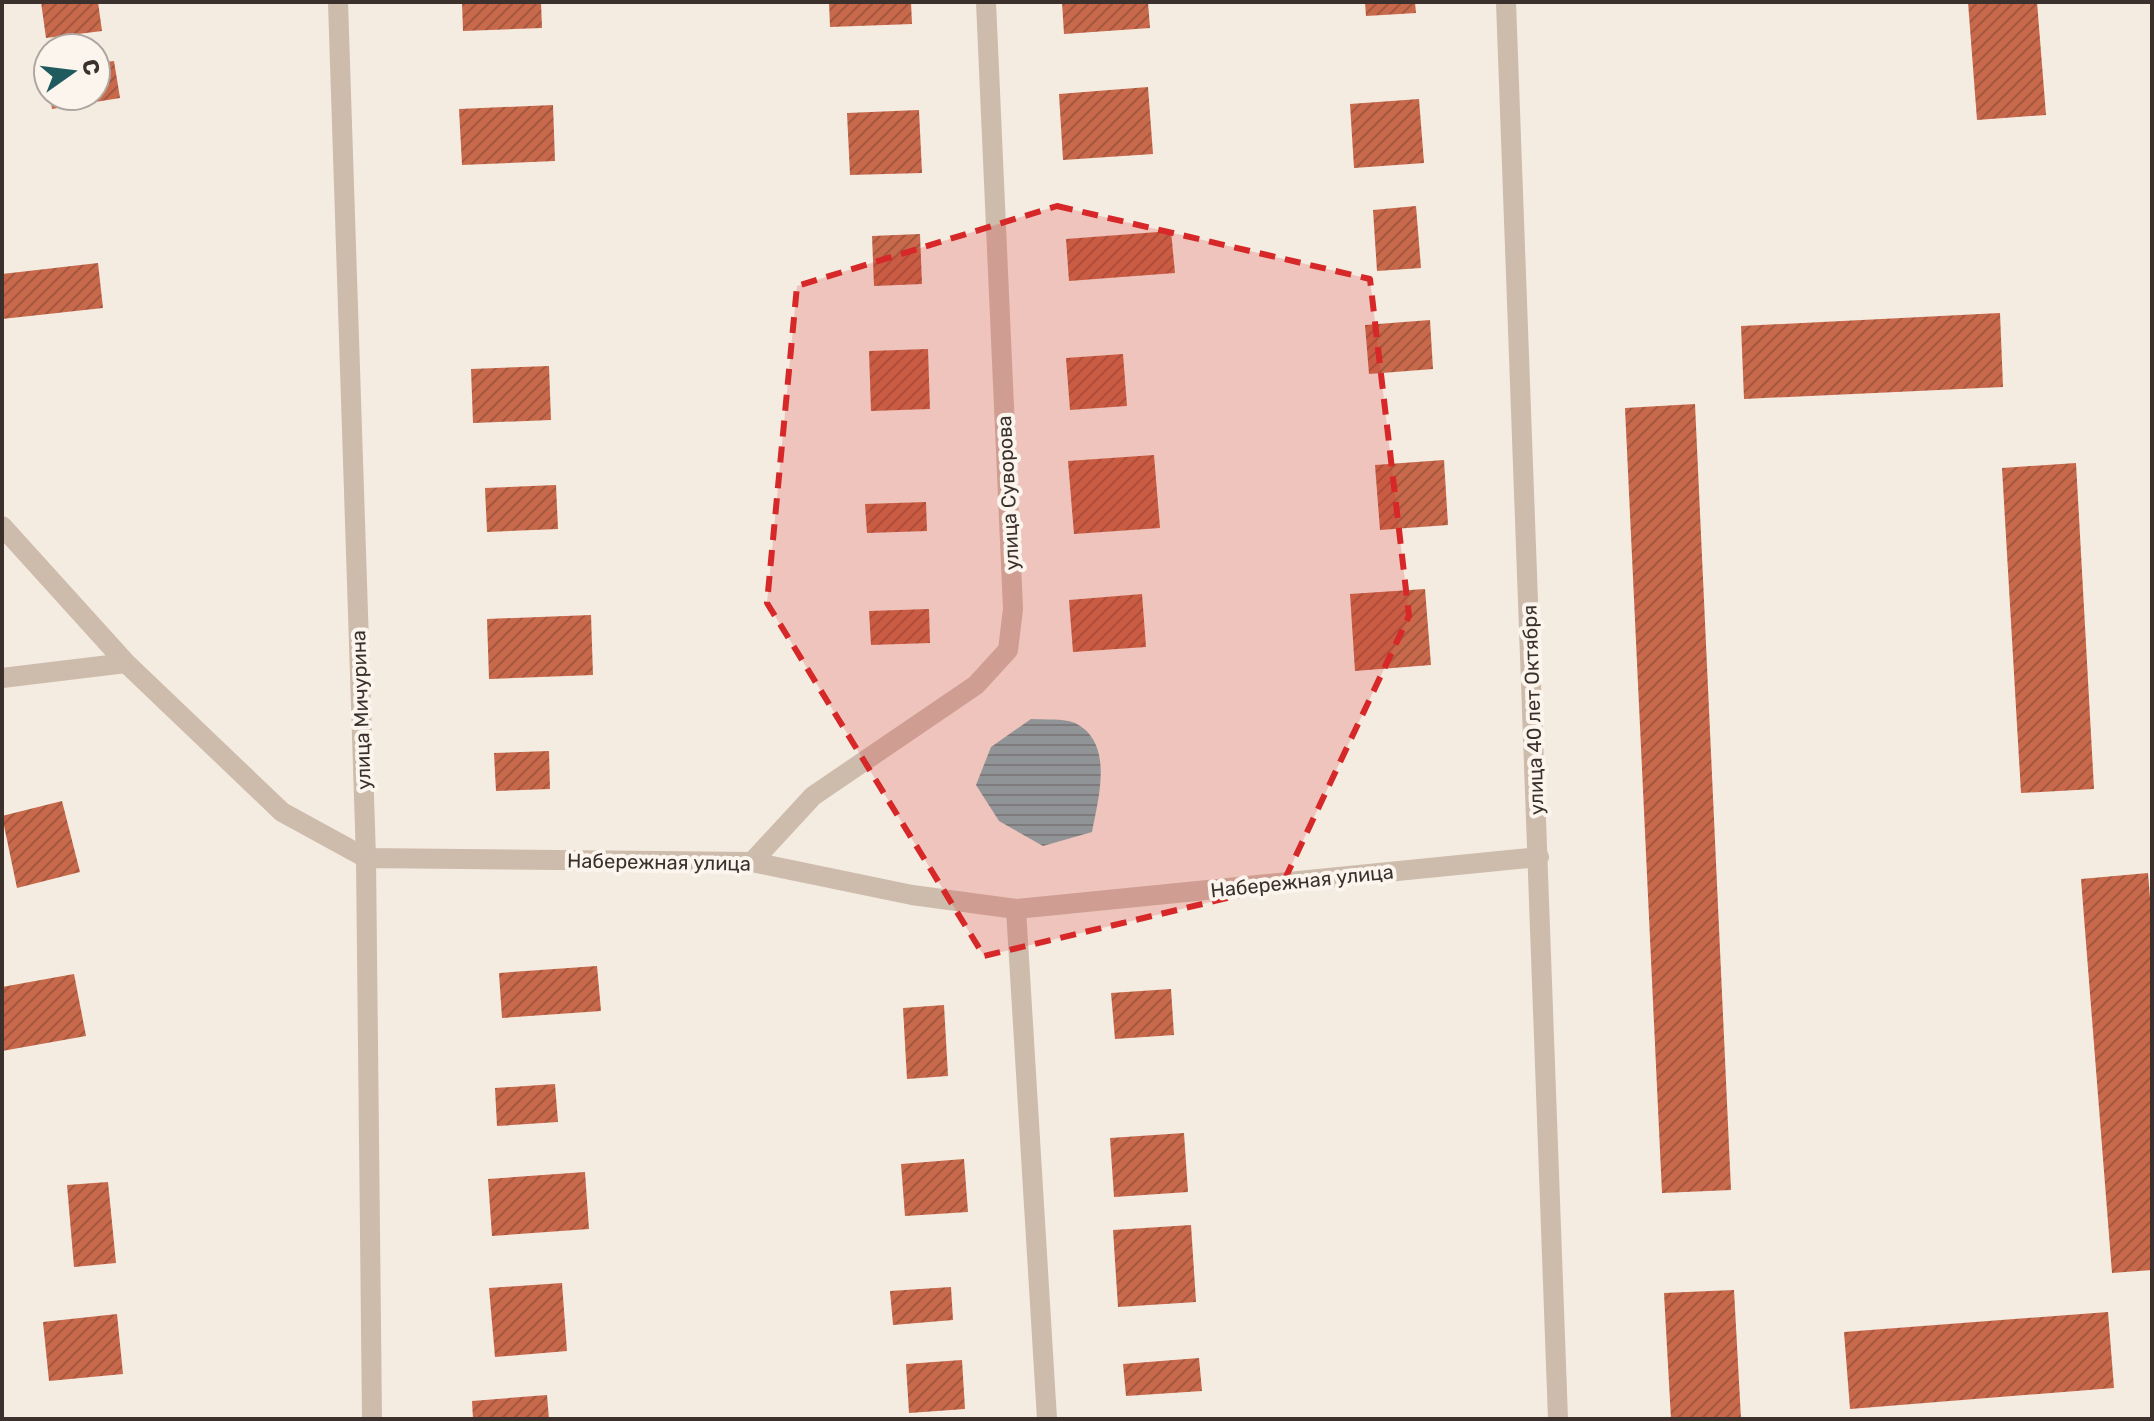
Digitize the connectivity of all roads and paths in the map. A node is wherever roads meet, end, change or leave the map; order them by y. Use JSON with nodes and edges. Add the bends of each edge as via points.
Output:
{"nodes":[{"id":1,"x":338,"y":2,"type":"edge"},
{"id":2,"x":986,"y":2,"type":"edge"},
{"id":3,"x":1506,"y":2,"type":"edge"},
{"id":4,"x":4,"y":530,"type":"edge"},
{"id":5,"x":126,"y":663,"type":"junction"},
{"id":6,"x":2,"y":678,"type":"edge"},
{"id":7,"x":1539,"y":857,"type":"junction"},
{"id":8,"x":366,"y":858,"type":"junction"},
{"id":9,"x":752,"y":862,"type":"junction"},
{"id":10,"x":1016,"y":909,"type":"junction"},
{"id":11,"x":372,"y":1419,"type":"edge"},
{"id":12,"x":1047,"y":1419,"type":"edge"},
{"id":13,"x":1558,"y":1419,"type":"edge"}],
"edges":[{"from":1,"to":8,"type":"street","name":"улица Мичурина"},
{"from":2,"to":9,"type":"street","name":"улица Суворова","via":[[1013,609],[1008,650],[976,685],[813,796]]},
{"from":3,"to":7,"type":"street","name":"улица 40 лет Октября"},
{"from":4,"to":5,"type":"street","name":"Набережная улица"},
{"from":5,"to":6,"type":"street"},
{"from":5,"to":8,"type":"street","name":"Набережная улица","via":[[282,812]]},
{"from":7,"to":10,"type":"street","name":"Набережная улица"},
{"from":7,"to":13,"type":"street","name":"улица 40 лет Октября"},
{"from":8,"to":9,"type":"street","name":"Набережная улица"},
{"from":8,"to":11,"type":"street","name":"улица Мичурина"},
{"from":9,"to":10,"type":"street","name":"Набережная улица","via":[[912,895]]},
{"from":10,"to":12,"type":"street"}]}
